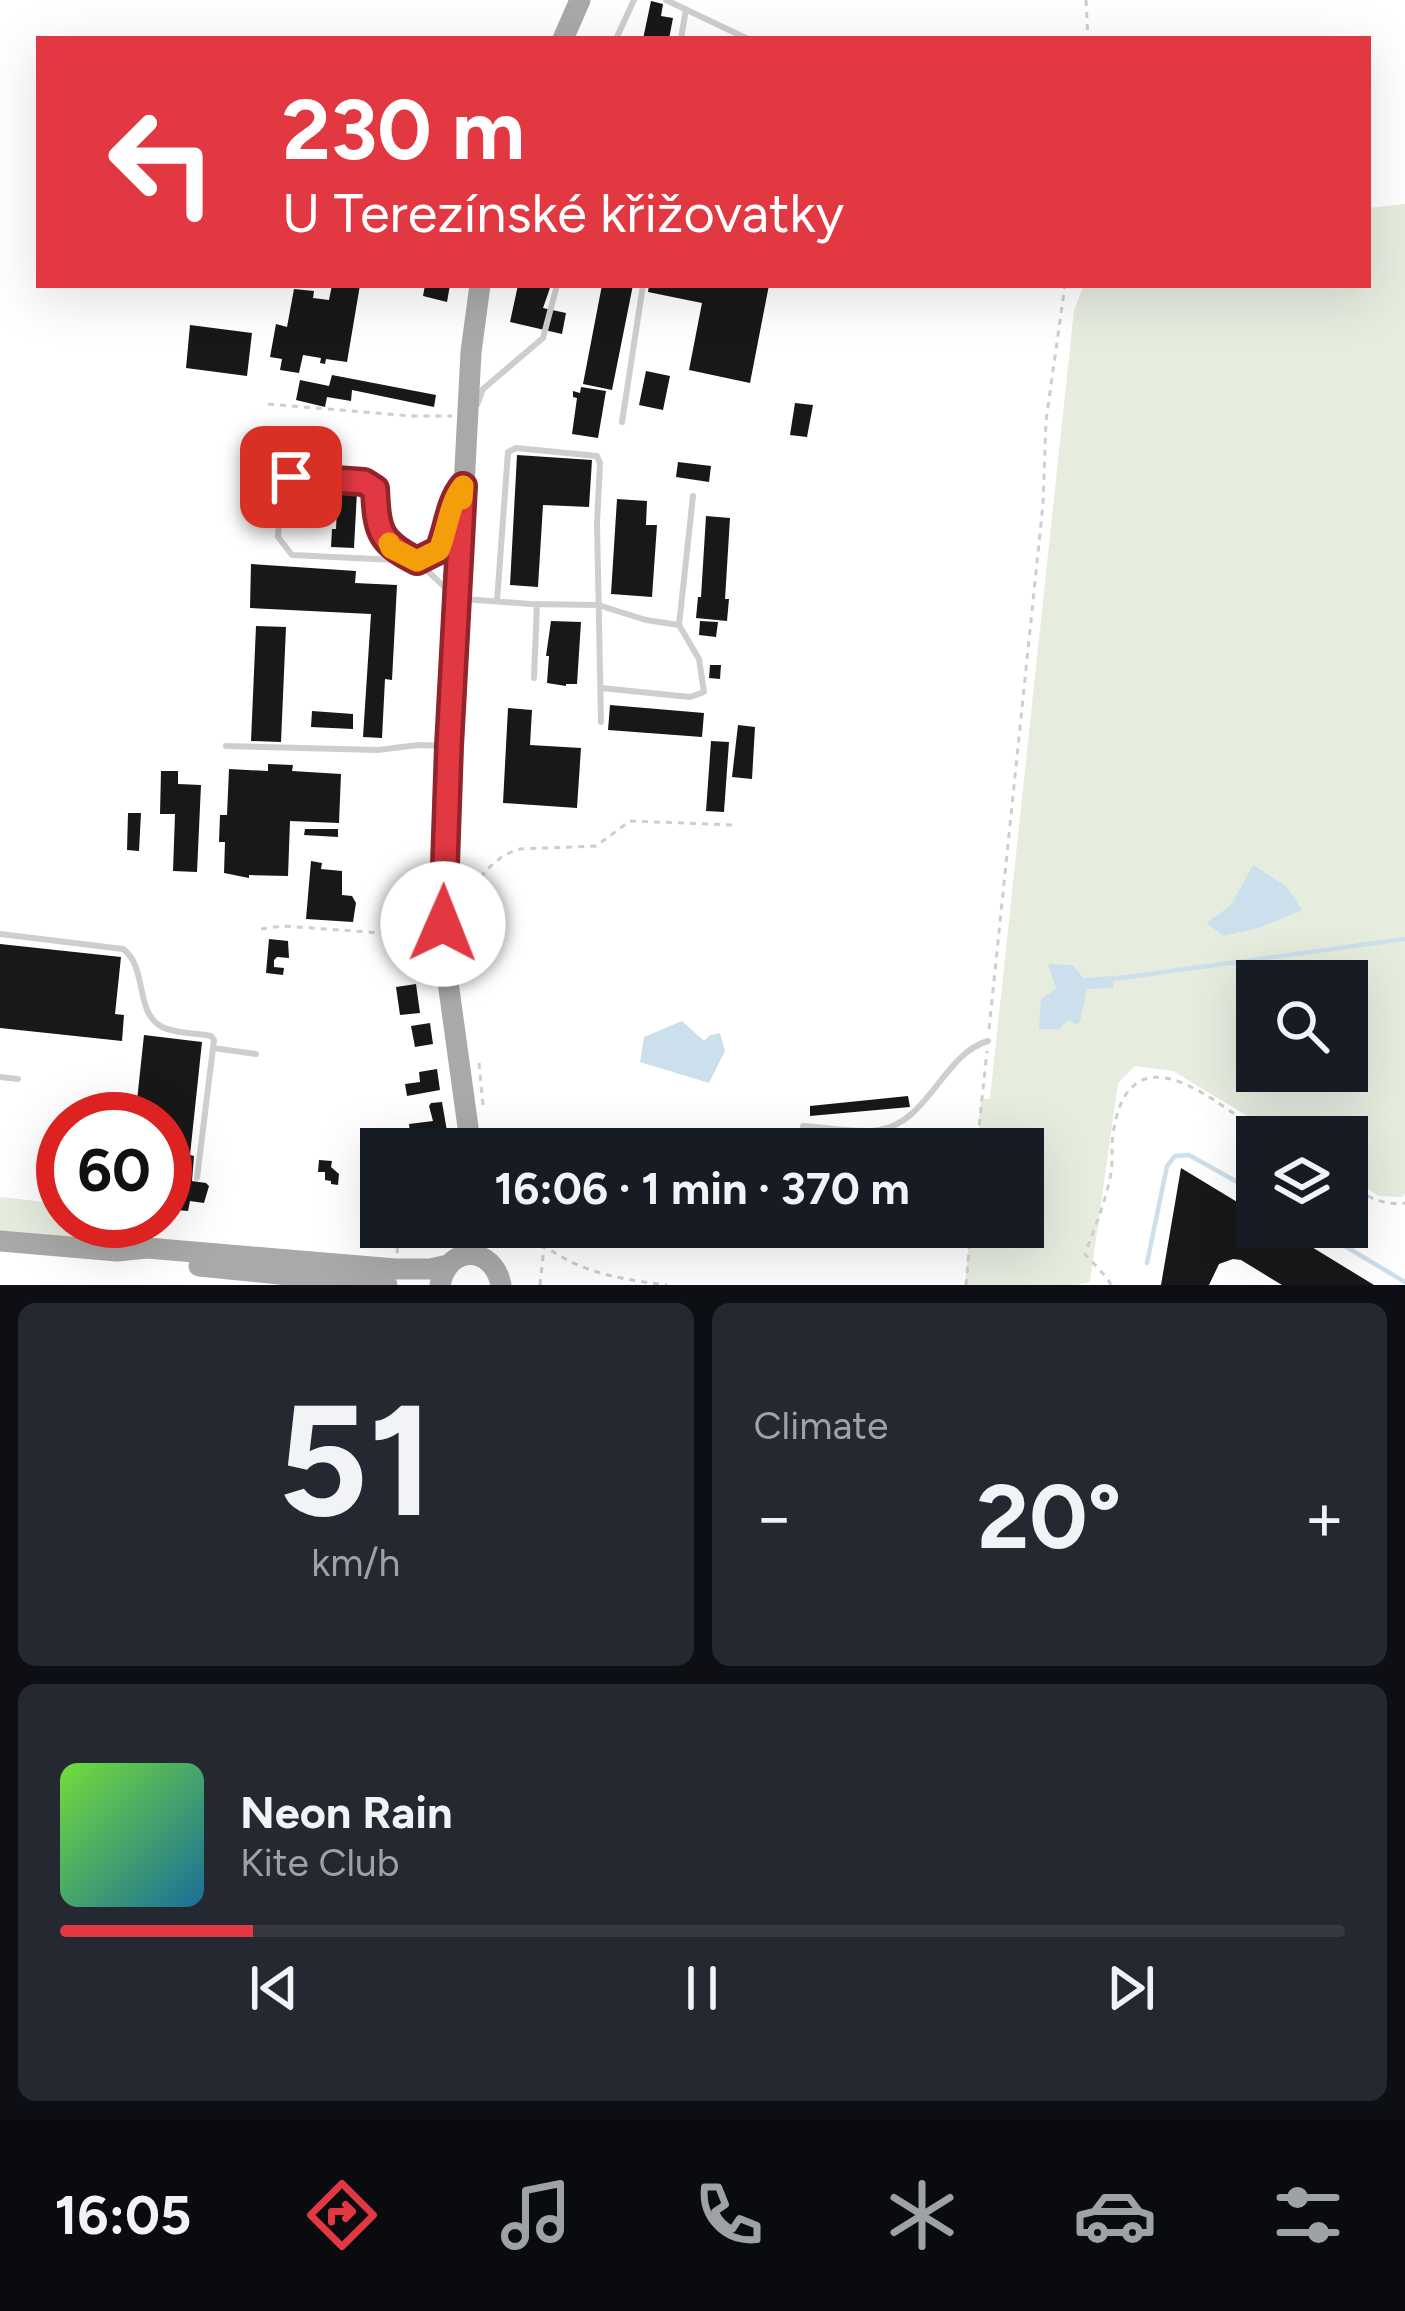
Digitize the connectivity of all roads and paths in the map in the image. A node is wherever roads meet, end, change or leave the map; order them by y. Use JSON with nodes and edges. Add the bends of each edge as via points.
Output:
{"nodes":[{"id":1,"x":580,"y":0,"type":"edge"},
{"id":2,"x":634,"y":0,"type":"edge"},
{"id":3,"x":666,"y":0,"type":"edge"},
{"id":4,"x":1086,"y":0,"type":"edge"},
{"id":5,"x":686,"y":9,"type":"junction"},
{"id":6,"x":564,"y":36,"type":"edge"},
{"id":7,"x":617,"y":36,"type":"edge"},
{"id":8,"x":682,"y":36,"type":"edge"},
{"id":9,"x":742,"y":36,"type":"edge"},
{"id":10,"x":1088,"y":36,"type":"edge"},
{"id":11,"x":480,"y":288,"type":"edge"},
{"id":12,"x":556,"y":288,"type":"edge"},
{"id":13,"x":643,"y":288,"type":"edge"},
{"id":14,"x":1065,"y":288,"type":"edge"},
{"id":15,"x":268,"y":404,"type":"dead end"},
{"id":16,"x":467,"y":420,"type":"junction"},
{"id":17,"x":622,"y":422,"type":"dead end"},
{"id":18,"x":463,"y":486,"type":"junction"},
{"id":19,"x":693,"y":496,"type":"dead end"},
{"id":20,"x":417,"y":561,"type":"junction"},
{"id":21,"x":458,"y":599,"type":"junction"},
{"id":22,"x":497,"y":602,"type":"junction"},
{"id":23,"x":538,"y":604,"type":"junction"},
{"id":24,"x":598,"y":605,"type":"junction"},
{"id":25,"x":679,"y":625,"type":"junction"},
{"id":26,"x":534,"y":678,"type":"dead end"},
{"id":27,"x":601,"y":688,"type":"junction"},
{"id":28,"x":601,"y":722,"type":"dead end"},
{"id":29,"x":226,"y":746,"type":"dead end"},
{"id":30,"x":449,"y":746,"type":"junction"},
{"id":31,"x":735,"y":825,"type":"dead end"},
{"id":32,"x":443,"y":892,"type":"junction"},
{"id":33,"x":261,"y":929,"type":"dead end"},
{"id":34,"x":0,"y":934,"type":"edge"},
{"id":35,"x":444,"y":937,"type":"junction"},
{"id":36,"x":988,"y":1041,"type":"junction"},
{"id":37,"x":213,"y":1048,"type":"junction"},
{"id":38,"x":256,"y":1054,"type":"dead end"},
{"id":39,"x":0,"y":1077,"type":"edge"},
{"id":40,"x":18,"y":1079,"type":"dead end"},
{"id":41,"x":1236,"y":1117,"type":"edge"},
{"id":42,"x":802,"y":1126,"type":"dead end"},
{"id":43,"x":468,"y":1128,"type":"edge"},
{"id":44,"x":980,"y":1128,"type":"edge"},
{"id":45,"x":197,"y":1178,"type":"dead end"},
{"id":46,"x":1368,"y":1197,"type":"edge"},
{"id":47,"x":1405,"y":1203,"type":"edge"},
{"id":48,"x":0,"y":1241,"type":"edge"},
{"id":49,"x":476,"y":1248,"type":"edge"},
{"id":50,"x":544,"y":1248,"type":"edge"},
{"id":51,"x":549,"y":1248,"type":"edge"},
{"id":52,"x":969,"y":1248,"type":"edge"},
{"id":53,"x":116,"y":1251,"type":"junction"},
{"id":54,"x":475,"y":1255,"type":"junction"},
{"id":55,"x":444,"y":1275,"type":"edge"},
{"id":56,"x":307,"y":1281,"type":"edge"},
{"id":57,"x":386,"y":1285,"type":"edge"},
{"id":58,"x":501,"y":1285,"type":"edge"},
{"id":59,"x":540,"y":1285,"type":"edge"},
{"id":60,"x":667,"y":1285,"type":"edge"},
{"id":61,"x":966,"y":1285,"type":"edge"},
{"id":62,"x":1111,"y":1285,"type":"edge"}],
"edges":[{"from":1,"to":6,"type":"main road"},
{"from":2,"to":7,"type":"lane"},
{"from":3,"to":5,"type":"lane"},
{"from":4,"to":10,"type":"path"},
{"from":5,"to":8,"type":"lane"},
{"from":5,"to":9,"type":"lane"},
{"from":11,"to":16,"type":"main road"},
{"from":12,"to":16,"type":"lane","via":[[543,338],[483,388]]},
{"from":13,"to":17,"type":"lane"},
{"from":14,"to":36,"type":"path"},
{"from":15,"to":16,"type":"path"},
{"from":16,"to":18,"type":"main road"},
{"from":18,"to":20,"type":"lane","via":[[439,550]]},
{"from":18,"to":21,"type":"main road"},
{"from":19,"to":25,"type":"lane"},
{"from":20,"to":20,"type":"lane","via":[[391,548],[376,522],[375,489],[291,477],[278,537],[292,555]]},
{"from":20,"to":21,"type":"lane"},
{"from":21,"to":22,"type":"lane"},
{"from":21,"to":30,"type":"main road"},
{"from":22,"to":23,"type":"lane"},
{"from":22,"to":24,"type":"lane","via":[[507,457],[516,448],[599,458]]},
{"from":23,"to":24,"type":"lane"},
{"from":23,"to":26,"type":"lane"},
{"from":24,"to":25,"type":"lane"},
{"from":24,"to":27,"type":"lane"},
{"from":25,"to":27,"type":"lane","via":[[699,659],[704,692]]},
{"from":27,"to":28,"type":"lane"},
{"from":29,"to":30,"type":"lane"},
{"from":30,"to":32,"type":"main road"},
{"from":31,"to":32,"type":"path","via":[[630,821],[596,846],[504,855],[470,890]]},
{"from":32,"to":35,"type":"main road"},
{"from":33,"to":35,"type":"path"},
{"from":34,"to":37,"type":"lane","via":[[123,949],[135,959],[154,1020],[212,1036]]},
{"from":35,"to":43,"type":"main road"},
{"from":36,"to":42,"type":"lane","via":[[965,1053],[902,1120],[880,1130]]},
{"from":36,"to":44,"type":"path"},
{"from":37,"to":38,"type":"lane"},
{"from":37,"to":45,"type":"lane"},
{"from":39,"to":40,"type":"lane"},
{"from":41,"to":62,"type":"path","via":[[1163,1078],[1125,1091],[1103,1206],[1085,1254]]},
{"from":46,"to":47,"type":"path"},
{"from":48,"to":53,"type":"main road"},
{"from":49,"to":54,"type":"main road"},
{"from":50,"to":59,"type":"path"},
{"from":51,"to":60,"type":"path","via":[[587,1271]]},
{"from":52,"to":61,"type":"path"},
{"from":53,"to":55,"type":"main road"},
{"from":53,"to":56,"type":"main road","via":[[145,1262]]},
{"from":54,"to":55,"type":"main road"},
{"from":54,"to":58,"type":"main road","via":[[491,1262]]},
{"from":56,"to":57,"type":"main road"}]}
